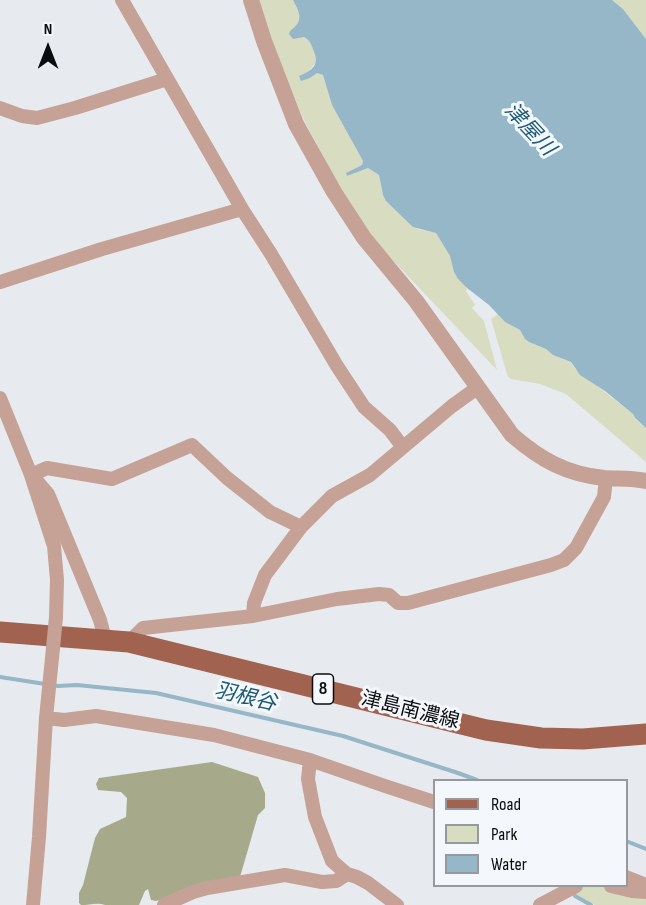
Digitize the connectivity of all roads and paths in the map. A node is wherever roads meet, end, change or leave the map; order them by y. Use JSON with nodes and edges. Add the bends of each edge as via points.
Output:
{"nodes":[{"id":1,"x":122,"y":0,"type":"edge"},
{"id":2,"x":251,"y":0,"type":"edge"},
{"id":3,"x":167,"y":79,"type":"junction"},
{"id":4,"x":0,"y":108,"type":"edge"},
{"id":5,"x":242,"y":210,"type":"junction"},
{"id":6,"x":0,"y":282,"type":"edge"},
{"id":7,"x":477,"y":388,"type":"junction"},
{"id":8,"x":0,"y":398,"type":"edge"},
{"id":9,"x":402,"y":446,"type":"junction"},
{"id":10,"x":31,"y":475,"type":"junction"},
{"id":11,"x":606,"y":478,"type":"junction"},
{"id":12,"x":646,"y":481,"type":"edge"},
{"id":13,"x":301,"y":527,"type":"junction"},
{"id":14,"x":253,"y":616,"type":"junction"},
{"id":15,"x":0,"y":632,"type":"edge"},
{"id":16,"x":105,"y":639,"type":"junction"},
{"id":17,"x":129,"y":642,"type":"junction"},
{"id":18,"x":46,"y":712,"type":"junction"},
{"id":19,"x":646,"y":734,"type":"edge"},
{"id":20,"x":310,"y":760,"type":"junction"},
{"id":21,"x":433,"y":801,"type":"edge"},
{"id":22,"x":347,"y":874,"type":"junction"},
{"id":23,"x":628,"y":877,"type":"edge"},
{"id":24,"x":646,"y":885,"type":"edge"},
{"id":25,"x":618,"y":887,"type":"edge"},
{"id":26,"x":571,"y":888,"type":"edge"},
{"id":27,"x":646,"y":892,"type":"edge"},
{"id":28,"x":33,"y":905,"type":"edge"},
{"id":29,"x":164,"y":905,"type":"edge"},
{"id":30,"x":397,"y":905,"type":"edge"},
{"id":31,"x":540,"y":905,"type":"edge"},
{"id":32,"x":571,"y":905,"type":"edge"}],
"edges":[{"from":1,"to":3,"type":"street"},
{"from":2,"to":7,"type":"street","via":[[296,124],[334,192]]},
{"from":3,"to":4,"type":"street","via":[[37,118]]},
{"from":3,"to":5,"type":"street"},
{"from":5,"to":6,"type":"street"},
{"from":5,"to":9,"type":"street","via":[[364,406]]},
{"from":7,"to":9,"type":"street"},
{"from":7,"to":11,"type":"street","via":[[512,435],[532,453],[562,469]]},
{"from":8,"to":10,"type":"street"},
{"from":9,"to":13,"type":"street","via":[[370,475],[332,496]]},
{"from":10,"to":13,"type":"street","via":[[47,468],[112,479],[192,445],[270,512]]},
{"from":10,"to":16,"type":"street","via":[[48,494]]},
{"from":10,"to":18,"type":"street","bridge":true,"via":[[54,546],[57,580]]},
{"from":11,"to":12,"type":"street"},
{"from":11,"to":14,"type":"street","via":[[604,497],[576,548],[564,560],[408,603],[379,594]]},
{"from":13,"to":14,"type":"street","via":[[265,575]]},
{"from":14,"to":17,"type":"street","via":[[143,628]]},
{"from":15,"to":16,"type":"main road","name":"津島南濃線","number":"8"},
{"from":16,"to":17,"type":"main road","name":"津島南濃線","number":"8"},
{"from":17,"to":19,"type":"main road","name":"津島南濃線","number":"8","via":[[486,730],[541,738]]},
{"from":18,"to":20,"type":"street","via":[[64,720],[96,716],[214,735]]},
{"from":18,"to":28,"type":"street"},
{"from":20,"to":21,"type":"street"},
{"from":20,"to":22,"type":"street","via":[[308,779],[315,817],[332,861]]},
{"from":22,"to":29,"type":"street","via":[[336,881],[285,875],[207,888]]},
{"from":22,"to":30,"type":"street","via":[[368,883]]},
{"from":23,"to":24,"type":"street"},
{"from":25,"to":27,"type":"street"},
{"from":26,"to":31,"type":"street"},
{"from":26,"to":32,"type":"street"}]}
